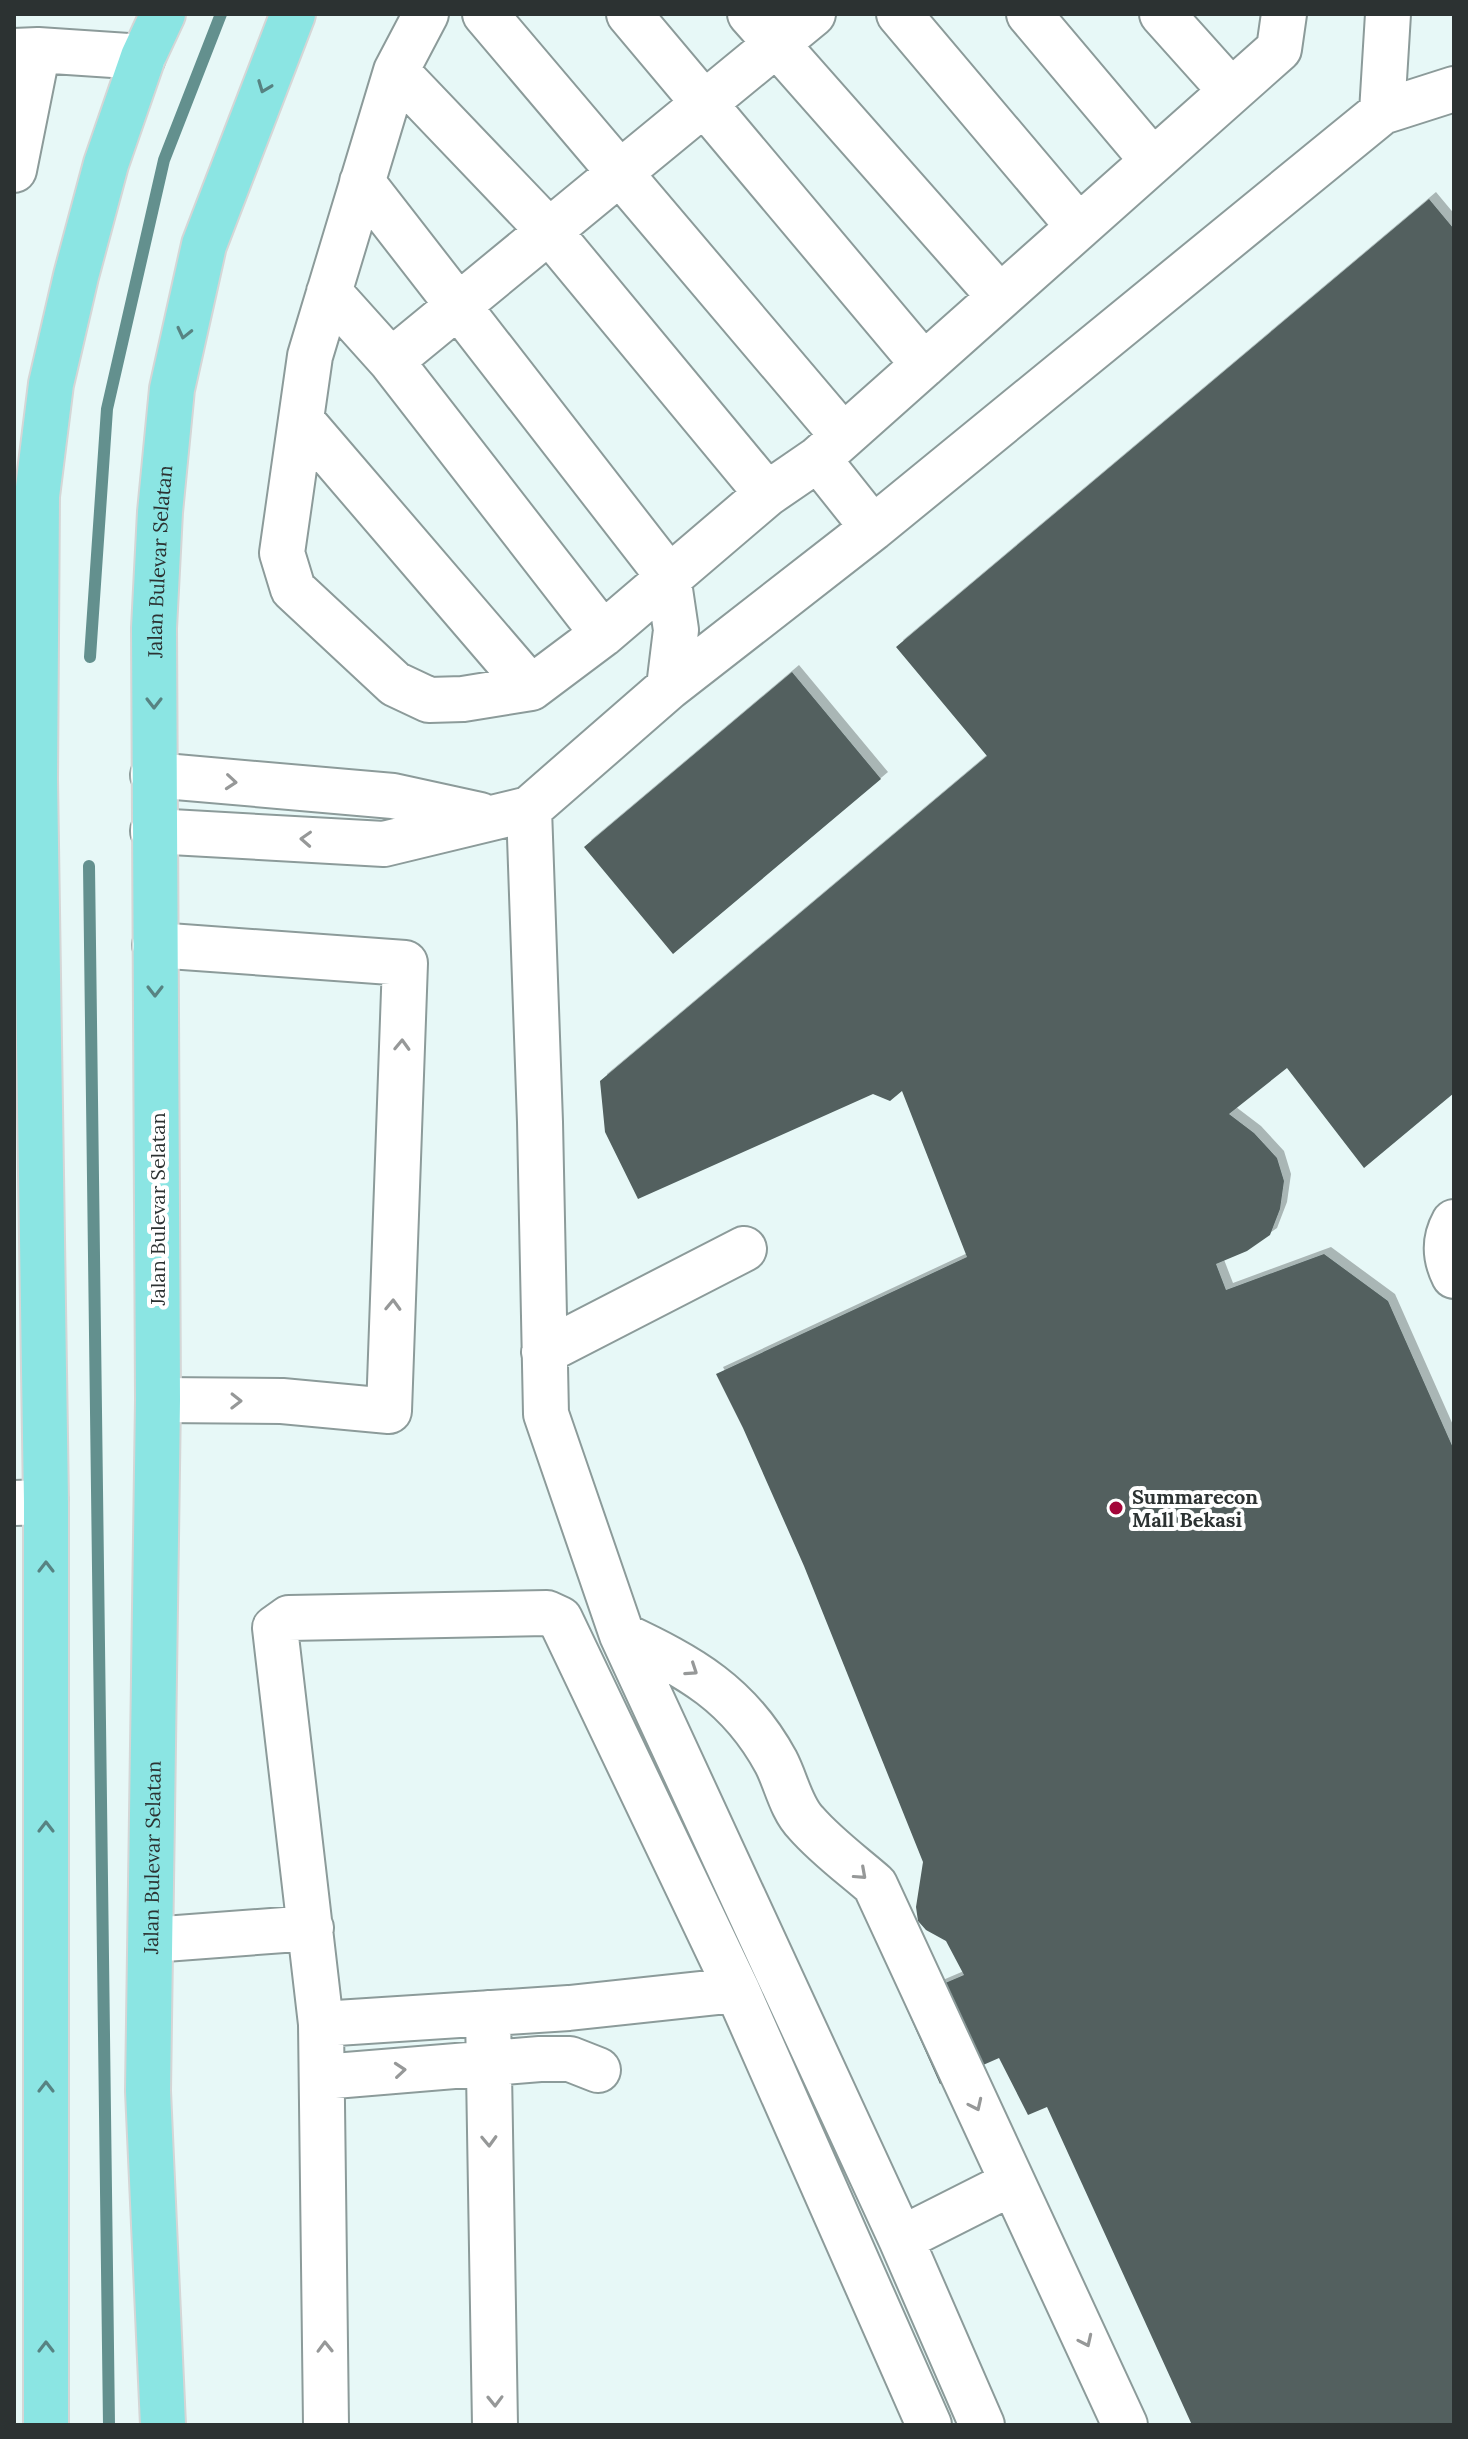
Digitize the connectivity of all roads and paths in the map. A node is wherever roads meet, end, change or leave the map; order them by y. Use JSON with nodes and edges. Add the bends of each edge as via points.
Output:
{"nodes":[{"id":1,"x":163,"y":14,"type":"edge"},
{"id":2,"x":293,"y":14,"type":"edge"},
{"id":3,"x":426,"y":14,"type":"edge"},
{"id":4,"x":485,"y":14,"type":"edge"},
{"id":5,"x":629,"y":14,"type":"edge"},
{"id":6,"x":813,"y":14,"type":"edge"},
{"id":7,"x":899,"y":14,"type":"edge"},
{"id":8,"x":1029,"y":14,"type":"edge"},
{"id":9,"x":1162,"y":14,"type":"edge"},
{"id":10,"x":1284,"y":14,"type":"edge"},
{"id":11,"x":1388,"y":14,"type":"edge"},
{"id":12,"x":763,"y":30,"type":"edge"},
{"id":13,"x":26,"y":50,"type":"edge"},
{"id":14,"x":143,"y":57,"type":"junction"},
{"id":15,"x":396,"y":71,"type":"junction"},
{"id":16,"x":1454,"y":89,"type":"edge"},
{"id":17,"x":1231,"y":91,"type":"junction"},
{"id":18,"x":703,"y":105,"type":"junction"},
{"id":19,"x":1382,"y":112,"type":"junction"},
{"id":20,"x":1153,"y":161,"type":"junction"},
{"id":21,"x":14,"y":170,"type":"edge"},
{"id":22,"x":620,"y":172,"type":"junction"},
{"id":23,"x":362,"y":182,"type":"junction"},
{"id":24,"x":1079,"y":227,"type":"junction"},
{"id":25,"x":549,"y":231,"type":"junction"},
{"id":26,"x":329,"y":292,"type":"junction"},
{"id":27,"x":1000,"y":297,"type":"junction"},
{"id":28,"x":459,"y":305,"type":"junction"},
{"id":29,"x":391,"y":361,"type":"junction"},
{"id":30,"x":924,"y":365,"type":"junction"},
{"id":31,"x":301,"y":420,"type":"junction"},
{"id":32,"x":830,"y":447,"type":"junction"},
{"id":33,"x":767,"y":494,"type":"junction"},
{"id":34,"x":873,"y":528,"type":"junction"},
{"id":35,"x":668,"y":576,"type":"junction"},
{"id":36,"x":603,"y":634,"type":"junction"},
{"id":37,"x":669,"y":687,"type":"junction"},
{"id":38,"x":531,"y":688,"type":"junction"},
{"id":39,"x":153,"y":775,"type":"junction"},
{"id":40,"x":510,"y":813,"type":"junction"},
{"id":41,"x":153,"y":831,"type":"junction"},
{"id":42,"x":155,"y":945,"type":"junction"},
{"id":43,"x":1454,"y":1222,"type":"edge"},
{"id":44,"x":744,"y":1249,"type":"dead end"},
{"id":45,"x":1454,"y":1276,"type":"edge"},
{"id":46,"x":544,"y":1352,"type":"junction"},
{"id":47,"x":158,"y":1400,"type":"junction"},
{"id":48,"x":30,"y":1503,"type":"edge"},
{"id":49,"x":622,"y":1635,"type":"junction"},
{"id":50,"x":311,"y":1928,"type":"junction"},
{"id":51,"x":151,"y":1940,"type":"junction"},
{"id":52,"x":737,"y":1990,"type":"junction"},
{"id":53,"x":488,"y":2013,"type":"junction"},
{"id":54,"x":321,"y":2024,"type":"junction"},
{"id":55,"x":487,"y":2063,"type":"junction"},
{"id":56,"x":598,"y":2070,"type":"dead end"},
{"id":57,"x":322,"y":2077,"type":"junction"},
{"id":58,"x":846,"y":2123,"type":"junction"},
{"id":59,"x":803,"y":2140,"type":"junction"},
{"id":60,"x":1012,"y":2183,"type":"junction"},
{"id":61,"x":901,"y":2239,"type":"junction"},
{"id":62,"x":46,"y":2425,"type":"edge"},
{"id":63,"x":163,"y":2425,"type":"edge"},
{"id":64,"x":326,"y":2425,"type":"edge"},
{"id":65,"x":495,"y":2425,"type":"edge"},
{"id":66,"x":929,"y":2425,"type":"edge"},
{"id":67,"x":982,"y":2425,"type":"edge"},
{"id":68,"x":1125,"y":2425,"type":"edge"}],
"edges":[{"from":1,"to":14,"type":"main road"},
{"from":2,"to":39,"type":"main road","name":"Jalan Bulevar Selatan","one_way":true,"via":[[204,245],[172,389],[154,628]]},
{"from":3,"to":15,"type":"lane"},
{"from":4,"to":22,"type":"lane"},
{"from":5,"to":18,"type":"lane"},
{"from":6,"to":12,"type":"lane"},
{"from":7,"to":24,"type":"lane"},
{"from":8,"to":20,"type":"lane"},
{"from":9,"to":17,"type":"lane"},
{"from":10,"to":17,"type":"lane","via":[[1279,49]]},
{"from":11,"to":19,"type":"lane"},
{"from":12,"to":18,"type":"lane"},
{"from":12,"to":27,"type":"lane"},
{"from":13,"to":14,"type":"lane"},
{"from":13,"to":21,"type":"lane"},
{"from":14,"to":48,"type":"main road","via":[[106,164],[76,276],[51,384],[37,496]]},
{"from":15,"to":23,"type":"lane"},
{"from":15,"to":25,"type":"lane"},
{"from":16,"to":19,"type":"lane"},
{"from":17,"to":20,"type":"lane"},
{"from":18,"to":22,"type":"lane"},
{"from":18,"to":30,"type":"lane"},
{"from":19,"to":34,"type":"lane"},
{"from":20,"to":24,"type":"lane"},
{"from":22,"to":25,"type":"lane"},
{"from":22,"to":32,"type":"lane"},
{"from":23,"to":26,"type":"lane"},
{"from":23,"to":28,"type":"lane"},
{"from":24,"to":27,"type":"lane"},
{"from":25,"to":28,"type":"lane"},
{"from":25,"to":33,"type":"lane"},
{"from":26,"to":29,"type":"lane"},
{"from":26,"to":31,"type":"lane","via":[[310,356]]},
{"from":27,"to":30,"type":"lane"},
{"from":28,"to":29,"type":"lane"},
{"from":28,"to":35,"type":"lane"},
{"from":29,"to":36,"type":"lane"},
{"from":30,"to":32,"type":"lane"},
{"from":31,"to":38,"type":"lane"},
{"from":31,"to":38,"type":"lane","via":[[282,553],[293,589],[395,684],[429,700]]},
{"from":32,"to":33,"type":"lane"},
{"from":32,"to":34,"type":"lane"},
{"from":33,"to":35,"type":"lane"},
{"from":34,"to":37,"type":"lane"},
{"from":35,"to":36,"type":"lane"},
{"from":35,"to":37,"type":"lane","via":[[676,630]]},
{"from":36,"to":38,"type":"lane"},
{"from":37,"to":40,"type":"lane"},
{"from":39,"to":40,"type":"lane","one_way":true,"via":[[393,796]]},
{"from":39,"to":41,"type":"main road","name":"Jalan Bulevar Selatan"},
{"from":40,"to":41,"type":"lane","one_way":true,"via":[[384,844]]},
{"from":40,"to":46,"type":"lane","via":[[540,1122]]},
{"from":41,"to":42,"type":"main road","name":"Jalan Bulevar Selatan"},
{"from":42,"to":47,"type":"main road","name":"Jalan Bulevar Selatan","one_way":true},
{"from":47,"to":42,"type":"lane","one_way":true,"via":[[282,1401],[389,1411],[405,963]]},
{"from":43,"to":45,"type":"lane","via":[[1446,1252]]},
{"from":44,"to":46,"type":"lane"},
{"from":46,"to":49,"type":"lane","via":[[546,1414]]},
{"from":47,"to":51,"type":"main road","name":"Jalan Bulevar Selatan"},
{"from":62,"to":48,"type":"main road","one_way":true},
{"from":49,"to":58,"type":"lane"},
{"from":49,"to":60,"type":"lane","one_way":true,"via":[[681,1662],[711,1684],[753,1726],[777,1763],[803,1821],[875,1885]]},
{"from":50,"to":51,"type":"lane"},
{"from":50,"to":52,"type":"lane","via":[[275,1628],[289,1618],[547,1613],[560,1619]]},
{"from":50,"to":54,"type":"lane"},
{"from":51,"to":63,"type":"main road","name":"Jalan Bulevar Selatan","via":[[148,2091]]},
{"from":52,"to":53,"type":"lane"},
{"from":52,"to":59,"type":"lane"},
{"from":53,"to":54,"type":"lane"},
{"from":53,"to":55,"type":"lane"},
{"from":54,"to":57,"type":"lane"},
{"from":55,"to":56,"type":"lane","via":[[564,2058]]},
{"from":57,"to":55,"type":"lane","one_way":true},
{"from":55,"to":65,"type":"lane","one_way":true},
{"from":64,"to":57,"type":"lane","one_way":true},
{"from":58,"to":59,"type":"lane"},
{"from":58,"to":61,"type":"lane"},
{"from":59,"to":66,"type":"lane"},
{"from":60,"to":61,"type":"lane"},
{"from":60,"to":68,"type":"lane","one_way":true},
{"from":61,"to":67,"type":"lane"}]}
